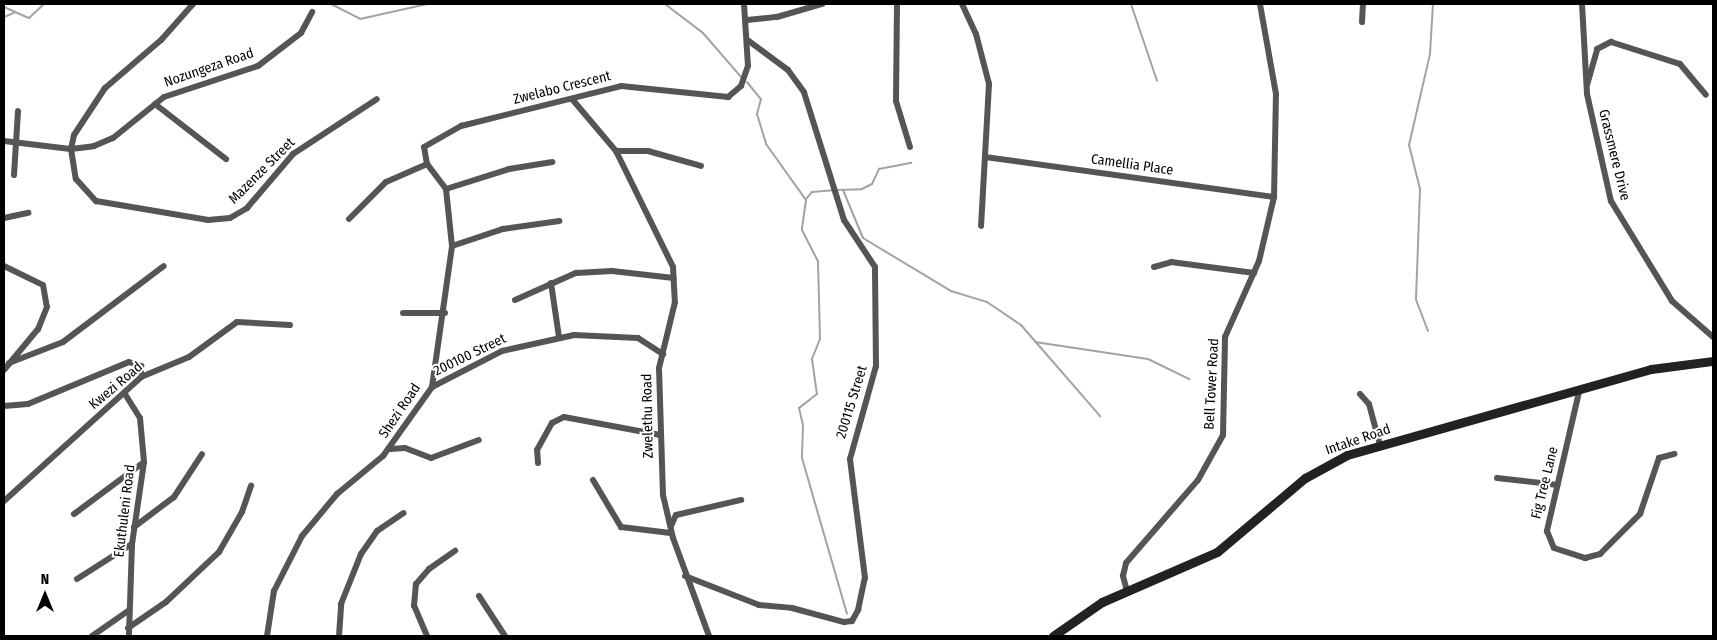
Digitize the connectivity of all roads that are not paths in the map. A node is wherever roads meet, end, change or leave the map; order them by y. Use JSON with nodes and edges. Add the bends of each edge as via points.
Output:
{"nodes":[{"id":1,"x":193,"y":4,"type":"edge"},
{"id":2,"x":744,"y":4,"type":"edge"},
{"id":3,"x":822,"y":4,"type":"edge"},
{"id":4,"x":897,"y":4,"type":"edge"},
{"id":5,"x":962,"y":4,"type":"edge"},
{"id":6,"x":1260,"y":4,"type":"edge"},
{"id":7,"x":1363,"y":4,"type":"edge"},
{"id":8,"x":1582,"y":4,"type":"edge"},
{"id":9,"x":312,"y":12,"type":"dead end"},
{"id":10,"x":747,"y":20,"type":"junction"},
{"id":11,"x":1362,"y":22,"type":"dead end"},
{"id":12,"x":749,"y":40,"type":"junction"},
{"id":13,"x":1586,"y":86,"type":"junction"},
{"id":14,"x":1706,"y":95,"type":"dead end"},
{"id":15,"x":377,"y":99,"type":"dead end"},
{"id":16,"x":572,"y":99,"type":"junction"},
{"id":17,"x":155,"y":104,"type":"junction"},
{"id":18,"x":18,"y":111,"type":"dead end"},
{"id":19,"x":4,"y":141,"type":"edge"},
{"id":20,"x":17,"y":143,"type":"junction"},
{"id":21,"x":910,"y":148,"type":"dead end"},
{"id":22,"x":70,"y":149,"type":"junction"},
{"id":23,"x":616,"y":151,"type":"junction"},
{"id":24,"x":985,"y":157,"type":"junction"},
{"id":25,"x":226,"y":159,"type":"dead end"},
{"id":26,"x":552,"y":162,"type":"dead end"},
{"id":27,"x":427,"y":164,"type":"junction"},
{"id":28,"x":701,"y":166,"type":"dead end"},
{"id":29,"x":14,"y":175,"type":"dead end"},
{"id":30,"x":446,"y":189,"type":"junction"},
{"id":31,"x":1274,"y":198,"type":"junction"},
{"id":32,"x":28,"y":213,"type":"dead end"},
{"id":33,"x":4,"y":218,"type":"edge"},
{"id":34,"x":349,"y":219,"type":"dead end"},
{"id":35,"x":559,"y":221,"type":"dead end"},
{"id":36,"x":981,"y":226,"type":"dead end"},
{"id":37,"x":452,"y":246,"type":"junction"},
{"id":38,"x":4,"y":266,"type":"edge"},
{"id":39,"x":164,"y":266,"type":"dead end"},
{"id":40,"x":1154,"y":268,"type":"dead end"},
{"id":41,"x":1254,"y":273,"type":"junction"},
{"id":42,"x":674,"y":278,"type":"junction"},
{"id":43,"x":551,"y":283,"type":"junction"},
{"id":44,"x":515,"y":300,"type":"dead end"},
{"id":45,"x":403,"y":313,"type":"dead end"},
{"id":46,"x":445,"y":313,"type":"junction"},
{"id":47,"x":1713,"y":324,"type":"edge"},
{"id":48,"x":290,"y":325,"type":"dead end"},
{"id":49,"x":1706,"y":329,"type":"junction"},
{"id":50,"x":559,"y":337,"type":"junction"},
{"id":51,"x":1713,"y":337,"type":"edge"},
{"id":52,"x":663,"y":354,"type":"junction"},
{"id":53,"x":1713,"y":361,"type":"edge"},
{"id":54,"x":9,"y":363,"type":"junction"},
{"id":55,"x":4,"y":370,"type":"edge"},
{"id":56,"x":141,"y":378,"type":"junction"},
{"id":57,"x":432,"y":387,"type":"junction"},
{"id":58,"x":1579,"y":392,"type":"junction"},
{"id":59,"x":125,"y":394,"type":"junction"},
{"id":60,"x":1360,"y":394,"type":"dead end"},
{"id":61,"x":4,"y":406,"type":"edge"},
{"id":62,"x":660,"y":435,"type":"junction"},
{"id":63,"x":479,"y":440,"type":"dead end"},
{"id":64,"x":1380,"y":445,"type":"junction"},
{"id":65,"x":390,"y":448,"type":"junction"},
{"id":66,"x":202,"y":454,"type":"dead end"},
{"id":67,"x":1674,"y":454,"type":"dead end"},
{"id":68,"x":144,"y":462,"type":"junction"},
{"id":69,"x":538,"y":463,"type":"dead end"},
{"id":70,"x":1497,"y":478,"type":"dead end"},
{"id":71,"x":593,"y":480,"type":"dead end"},
{"id":72,"x":1558,"y":485,"type":"junction"},
{"id":73,"x":251,"y":486,"type":"dead end"},
{"id":74,"x":741,"y":500,"type":"dead end"},
{"id":75,"x":4,"y":501,"type":"edge"},
{"id":76,"x":404,"y":513,"type":"dead end"},
{"id":77,"x":74,"y":514,"type":"dead end"},
{"id":78,"x":134,"y":527,"type":"junction"},
{"id":79,"x":671,"y":531,"type":"junction"},
{"id":80,"x":132,"y":544,"type":"junction"},
{"id":81,"x":455,"y":552,"type":"dead end"},
{"id":82,"x":686,"y":576,"type":"junction"},
{"id":83,"x":77,"y":579,"type":"dead end"},
{"id":84,"x":1128,"y":591,"type":"junction"},
{"id":85,"x":479,"y":596,"type":"dead end"},
{"id":86,"x":128,"y":611,"type":"junction"},
{"id":87,"x":128,"y":628,"type":"junction"},
{"id":88,"x":92,"y":636,"type":"edge"},
{"id":89,"x":129,"y":636,"type":"edge"},
{"id":90,"x":267,"y":636,"type":"edge"},
{"id":91,"x":339,"y":636,"type":"edge"},
{"id":92,"x":427,"y":636,"type":"edge"},
{"id":93,"x":504,"y":636,"type":"edge"},
{"id":94,"x":709,"y":636,"type":"edge"},
{"id":95,"x":1053,"y":636,"type":"edge"}],
"edges":[{"from":1,"to":22,"type":"street","via":[[161,40],[105,88],[74,135]]},
{"from":2,"to":10,"type":"street","name":"Zwelabo Crescent"},
{"from":3,"to":10,"type":"street","via":[[777,17]]},
{"from":4,"to":21,"type":"street","via":[[896,101]]},
{"from":5,"to":24,"type":"street","via":[[987,71]]},
{"from":6,"to":31,"type":"street","name":"Bell Tower Road","via":[[1276,94]]},
{"from":7,"to":11,"type":"street"},
{"from":8,"to":13,"type":"street","name":"Grassmere Drive"},
{"from":9,"to":17,"type":"street","name":"Nozungeza Road","via":[[301,33],[258,66],[187,87]]},
{"from":10,"to":12,"type":"street","name":"Zwelabo Crescent"},
{"from":12,"to":16,"type":"street","name":"Zwelabo Crescent","via":[[745,77],[728,96],[638,86]]},
{"from":12,"to":82,"type":"street","name":"200115 Street","via":[[801,86],[844,220],[872,258],[876,280],[876,366],[850,459],[865,578],[855,616],[848,622],[839,622],[792,608],[759,605]]},
{"from":13,"to":14,"type":"street","via":[[1597,49],[1611,42],[1680,64]]},
{"from":13,"to":49,"type":"street","name":"Grassmere Drive","via":[[1615,210],[1672,301]]},
{"from":15,"to":22,"type":"street","name":"Mazenze Street","via":[[293,154],[247,208],[222,220],[132,210],[96,201],[76,179]]},
{"from":16,"to":23,"type":"street","name":"Zwelethu Road"},
{"from":16,"to":27,"type":"street","name":"Zwelabo Crescent","via":[[445,132],[424,147]]},
{"from":17,"to":22,"type":"street","name":"Nozungeza Road","via":[[113,138]]},
{"from":17,"to":25,"type":"street"},
{"from":18,"to":20,"type":"street"},
{"from":19,"to":20,"type":"street","name":"Nozungeza Road"},
{"from":20,"to":22,"type":"street","name":"Nozungeza Road"},
{"from":20,"to":29,"type":"street"},
{"from":23,"to":28,"type":"street","via":[[648,150]]},
{"from":23,"to":42,"type":"street","name":"Zwelethu Road","via":[[667,247]]},
{"from":24,"to":31,"type":"street","name":"Camellia Place"},
{"from":24,"to":36,"type":"street"},
{"from":26,"to":30,"type":"street","via":[[509,169]]},
{"from":27,"to":30,"type":"street"},
{"from":27,"to":34,"type":"street","via":[[386,182]]},
{"from":30,"to":37,"type":"street","name":"Shezi Road"},
{"from":31,"to":41,"type":"street","name":"Bell Tower Road"},
{"from":32,"to":33,"type":"street"},
{"from":35,"to":37,"type":"street","via":[[503,229]]},
{"from":37,"to":46,"type":"street","name":"Shezi Road"},
{"from":38,"to":54,"type":"street","via":[[33,277],[47,295],[38,329]]},
{"from":39,"to":54,"type":"street","via":[[63,342]]},
{"from":40,"to":41,"type":"street","via":[[1171,262]]},
{"from":41,"to":84,"type":"street","name":"Bell Tower Road","via":[[1225,337],[1226,423],[1217,451],[1198,480],[1126,564],[1122,576]]},
{"from":42,"to":43,"type":"street","via":[[593,271]]},
{"from":42,"to":52,"type":"street","name":"Zwelethu Road","via":[[675,302]]},
{"from":43,"to":44,"type":"street"},
{"from":43,"to":50,"type":"street"},
{"from":45,"to":46,"type":"street"},
{"from":46,"to":57,"type":"street","name":"Shezi Road"},
{"from":47,"to":49,"type":"street"},
{"from":48,"to":56,"type":"street","name":"Kwezi Road","via":[[237,322],[190,357]]},
{"from":49,"to":51,"type":"street","name":"Grassmere Drive"},
{"from":50,"to":52,"type":"street","name":"200100 Street","via":[[589,333],[638,338]]},
{"from":50,"to":57,"type":"street","name":"200100 Street","via":[[502,351]]},
{"from":52,"to":62,"type":"street","name":"Zwelethu Road"},
{"from":53,"to":58,"type":"street","name":"Intake Road","via":[[1651,369]]},
{"from":54,"to":55,"type":"street"},
{"from":56,"to":59,"type":"street","name":"Kwezi Road"},
{"from":56,"to":61,"type":"street","via":[[141,366],[129,362],[28,404]]},
{"from":57,"to":65,"type":"street","name":"Shezi Road"},
{"from":58,"to":64,"type":"street","name":"Intake Road"},
{"from":58,"to":72,"type":"street","name":"Fig Tree Lane"},
{"from":59,"to":68,"type":"street","name":"Ekuthuleni Road","via":[[140,418]]},
{"from":59,"to":75,"type":"street","name":"Kwezi Road"},
{"from":60,"to":64,"type":"street","via":[[1370,404]]},
{"from":62,"to":69,"type":"street","via":[[564,417],[552,423],[537,450]]},
{"from":62,"to":79,"type":"street","name":"Zwelethu Road"},
{"from":63,"to":65,"type":"street","via":[[431,458],[404,448]]},
{"from":64,"to":84,"type":"street","name":"Intake Road","via":[[1335,460],[1305,478],[1217,552]]},
{"from":65,"to":90,"type":"street","name":"Shezi Road","via":[[372,469],[338,494],[302,536],[274,590]]},
{"from":66,"to":78,"type":"street","via":[[174,497]]},
{"from":67,"to":72,"type":"street","name":"Fig Tree Lane","via":[[1664,456],[1656,464],[1634,522],[1592,558],[1554,548],[1548,541]]},
{"from":68,"to":77,"type":"street"},
{"from":68,"to":78,"type":"street","name":"Ekuthuleni Road"},
{"from":70,"to":72,"type":"street"},
{"from":71,"to":79,"type":"street","via":[[621,527]]},
{"from":73,"to":87,"type":"street","via":[[242,512],[218,552],[166,602]]},
{"from":74,"to":79,"type":"street","via":[[676,514]]},
{"from":76,"to":91,"type":"street","via":[[377,532],[361,554],[341,604]]},
{"from":78,"to":80,"type":"street","name":"Ekuthuleni Road"},
{"from":79,"to":82,"type":"street","name":"Zwelethu Road"},
{"from":80,"to":83,"type":"street"},
{"from":80,"to":86,"type":"street","name":"Ekuthuleni Road"},
{"from":81,"to":92,"type":"street","via":[[416,584],[414,606]]},
{"from":82,"to":94,"type":"street","name":"Zwelethu Road"},
{"from":84,"to":95,"type":"street","name":"Intake Road","via":[[1079,615]]},
{"from":85,"to":93,"type":"street"},
{"from":86,"to":87,"type":"street","name":"Ekuthuleni Road"},
{"from":86,"to":88,"type":"street"},
{"from":87,"to":89,"type":"street","name":"Ekuthuleni Road"}]}
